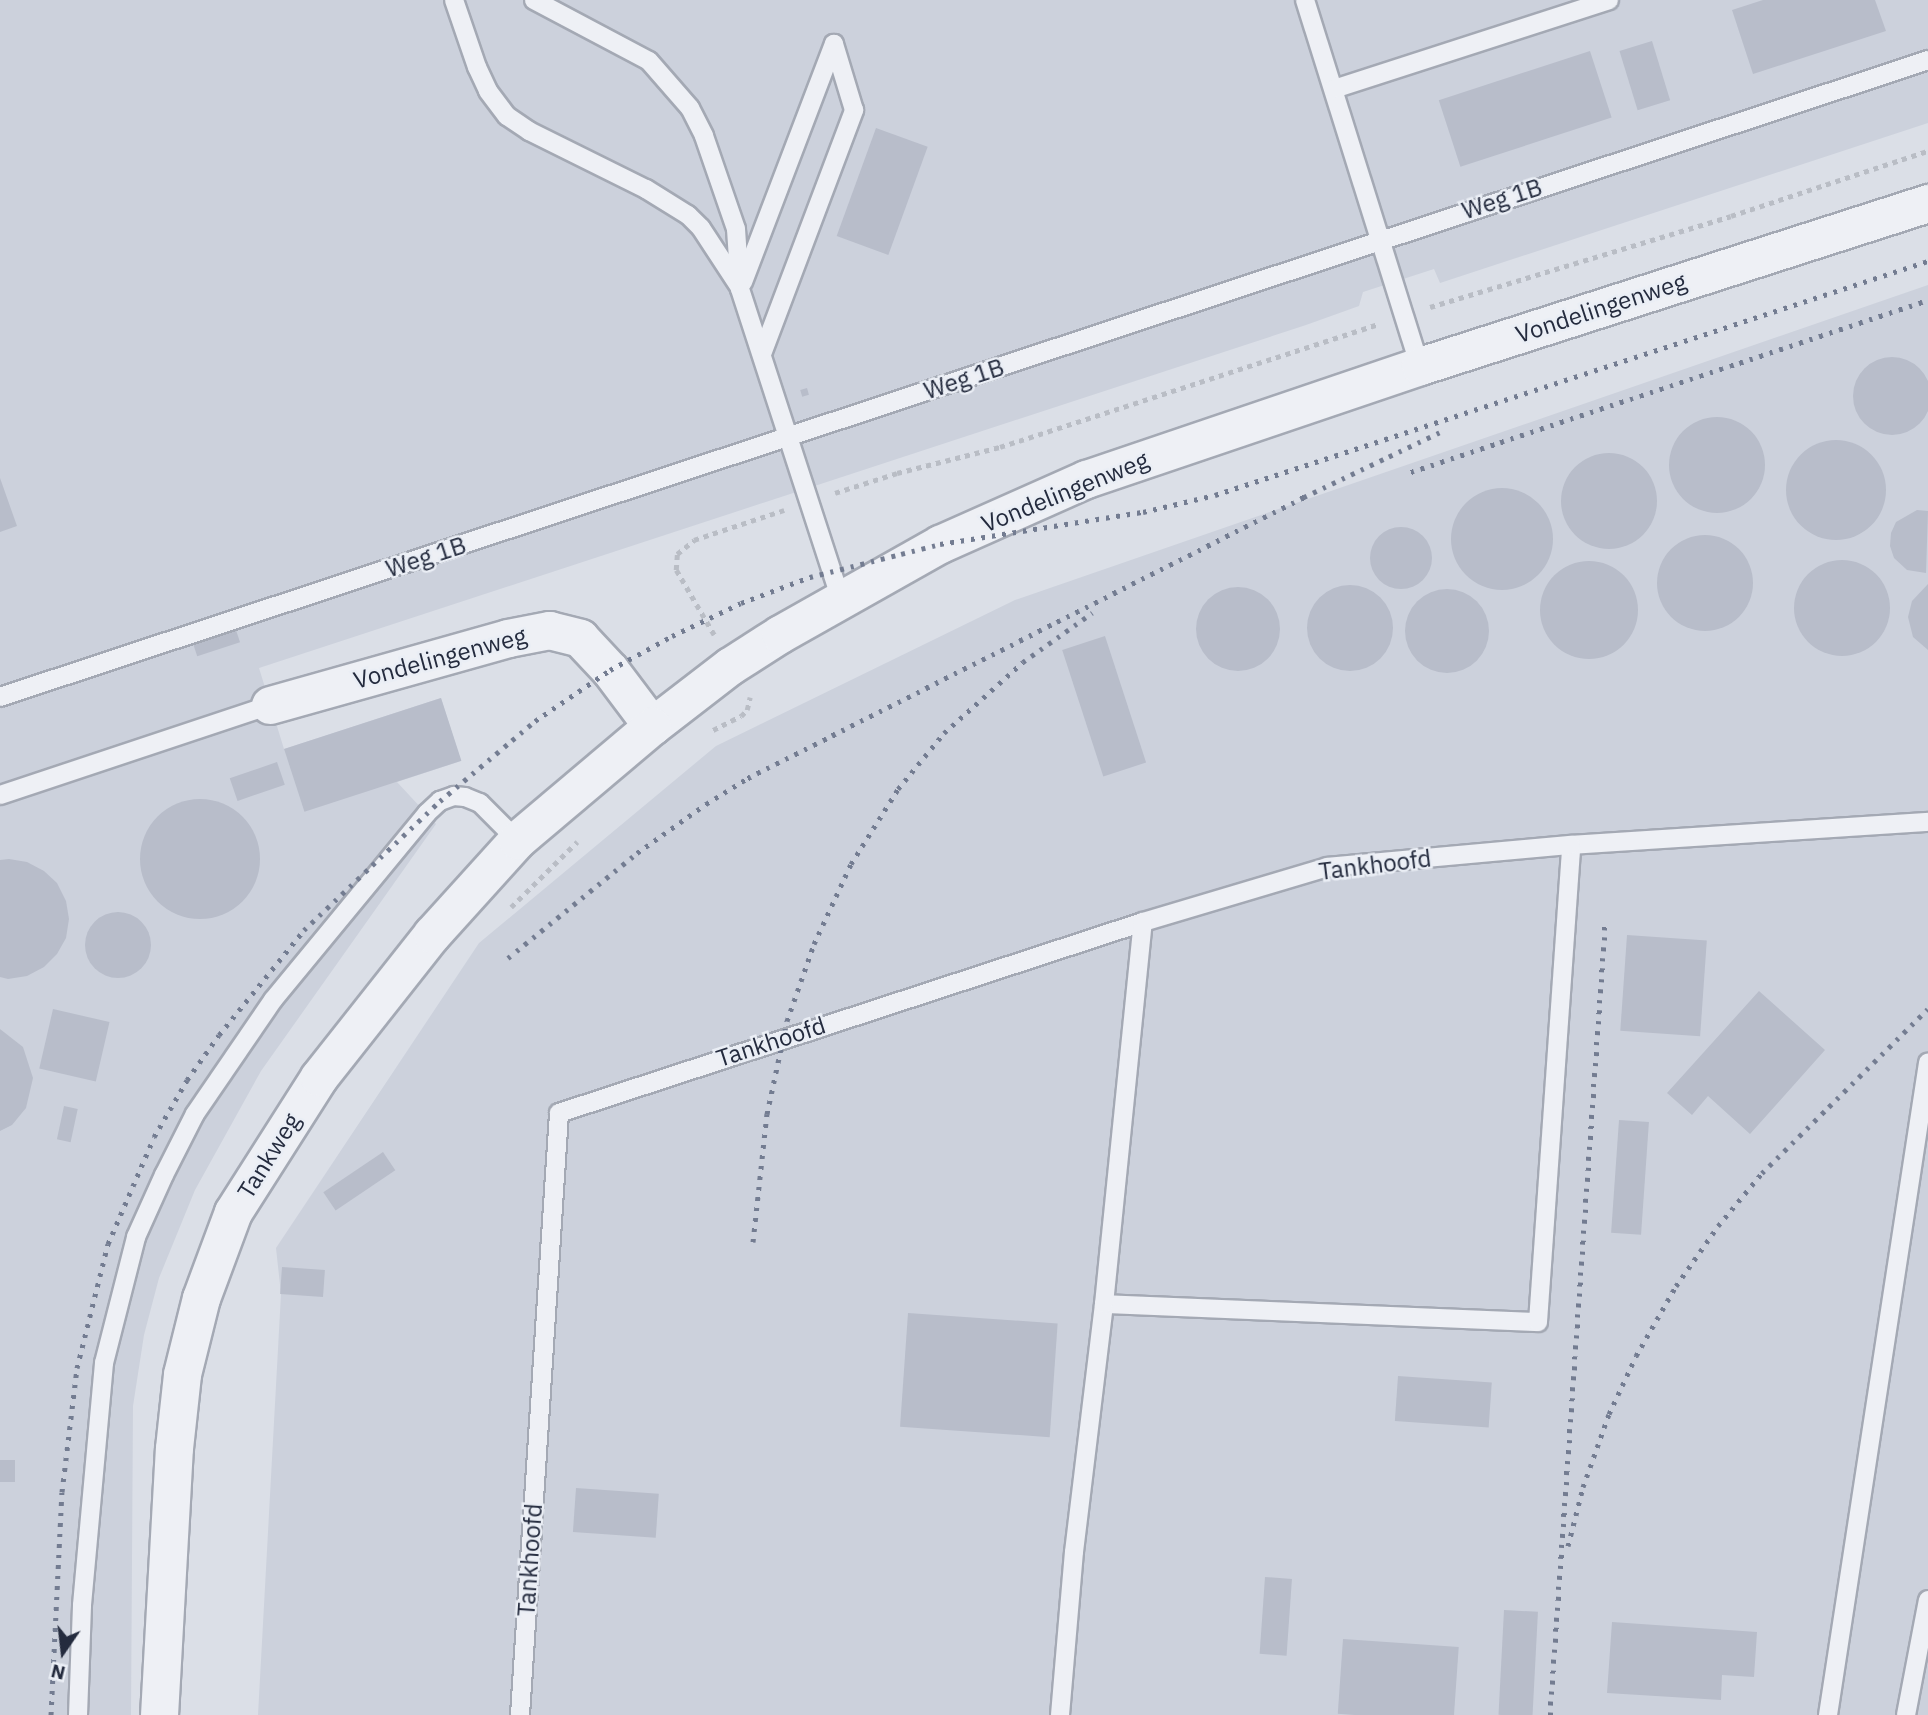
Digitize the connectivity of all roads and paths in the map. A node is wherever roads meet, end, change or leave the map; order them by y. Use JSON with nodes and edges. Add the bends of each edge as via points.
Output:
{"nodes":[{"id":1,"x":454,"y":0,"type":"edge"},
{"id":2,"x":534,"y":0,"type":"edge"},
{"id":3,"x":1305,"y":0,"type":"edge"},
{"id":4,"x":1609,"y":0,"type":"edge"},
{"id":5,"x":1928,"y":60,"type":"edge"},
{"id":6,"x":1334,"y":89,"type":"junction"},
{"id":7,"x":1928,"y":203,"type":"edge"},
{"id":8,"x":1380,"y":241,"type":"junction"},
{"id":9,"x":740,"y":289,"type":"junction"},
{"id":10,"x":762,"y":354,"type":"junction"},
{"id":11,"x":1420,"y":366,"type":"junction"},
{"id":12,"x":789,"y":437,"type":"junction"},
{"id":13,"x":841,"y":600,"type":"junction"},
{"id":14,"x":0,"y":697,"type":"edge"},
{"id":15,"x":270,"y":705,"type":"joint"},
{"id":16,"x":652,"y":726,"type":"junction"},
{"id":17,"x":0,"y":795,"type":"edge"},
{"id":18,"x":1928,"y":822,"type":"edge"},
{"id":19,"x":586,"y":834,"type":"dead end"},
{"id":20,"x":517,"y":840,"type":"junction"},
{"id":21,"x":1571,"y":845,"type":"junction"},
{"id":22,"x":503,"y":914,"type":"dead end"},
{"id":23,"x":1143,"y":922,"type":"junction"},
{"id":24,"x":1928,"y":1063,"type":"edge"},
{"id":25,"x":1104,"y":1304,"type":"junction"},
{"id":26,"x":1928,"y":1600,"type":"edge"},
{"id":27,"x":78,"y":1715,"type":"edge"},
{"id":28,"x":159,"y":1715,"type":"edge"},
{"id":29,"x":520,"y":1715,"type":"edge"},
{"id":30,"x":1060,"y":1715,"type":"edge"},
{"id":31,"x":1828,"y":1715,"type":"edge"},
{"id":32,"x":1906,"y":1715,"type":"edge"}],
"edges":[{"from":1,"to":9,"type":"lane","via":[[477,67],[507,116],[688,215]]},
{"from":2,"to":9,"type":"lane","via":[[649,61],[690,108],[736,229]]},
{"from":3,"to":6,"type":"lane"},
{"from":4,"to":6,"type":"lane"},
{"from":5,"to":8,"type":"lane","name":"Weg 1B"},
{"from":6,"to":8,"type":"lane"},
{"from":7,"to":11,"type":"street","name":"Vondelingenweg"},
{"from":8,"to":11,"type":"lane"},
{"from":8,"to":12,"type":"lane","name":"Weg 1B"},
{"from":9,"to":10,"type":"lane"},
{"from":9,"to":10,"type":"lane","via":[[834,44],[854,110]]},
{"from":10,"to":12,"type":"lane"},
{"from":11,"to":13,"type":"street","name":"Vondelingenweg","via":[[1086,479],[940,544]]},
{"from":12,"to":13,"type":"lane"},
{"from":12,"to":14,"type":"lane","name":"Weg 1B"},
{"from":13,"to":16,"type":"street","name":"Vondelingenweg","via":[[730,666]]},
{"from":15,"to":16,"type":"street","name":"Vondelingenweg","via":[[549,630],[580,638]]},
{"from":15,"to":17,"type":"lane"},
{"from":16,"to":20,"type":"street","name":"Tankweg"},
{"from":18,"to":21,"type":"lane","name":"Tankhoofd"},
{"from":19,"to":22,"type":"path"},
{"from":20,"to":27,"type":"lane","via":[[480,803],[465,797],[440,801],[427,813],[273,1000],[195,1114],[164,1175],[136,1237],[104,1363],[82,1605]]},
{"from":20,"to":28,"type":"street","name":"Tankweg","via":[[432,934],[319,1077],[233,1212],[201,1298],[182,1374]]},
{"from":21,"to":23,"type":"lane","name":"Tankhoofd","via":[[1327,867]]},
{"from":21,"to":25,"type":"lane","via":[[1538,1322]]},
{"from":23,"to":25,"type":"lane"},
{"from":23,"to":29,"type":"lane","name":"Tankhoofd","via":[[559,1113]]},
{"from":24,"to":31,"type":"lane"},
{"from":25,"to":30,"type":"lane"},
{"from":26,"to":32,"type":"lane"}]}
